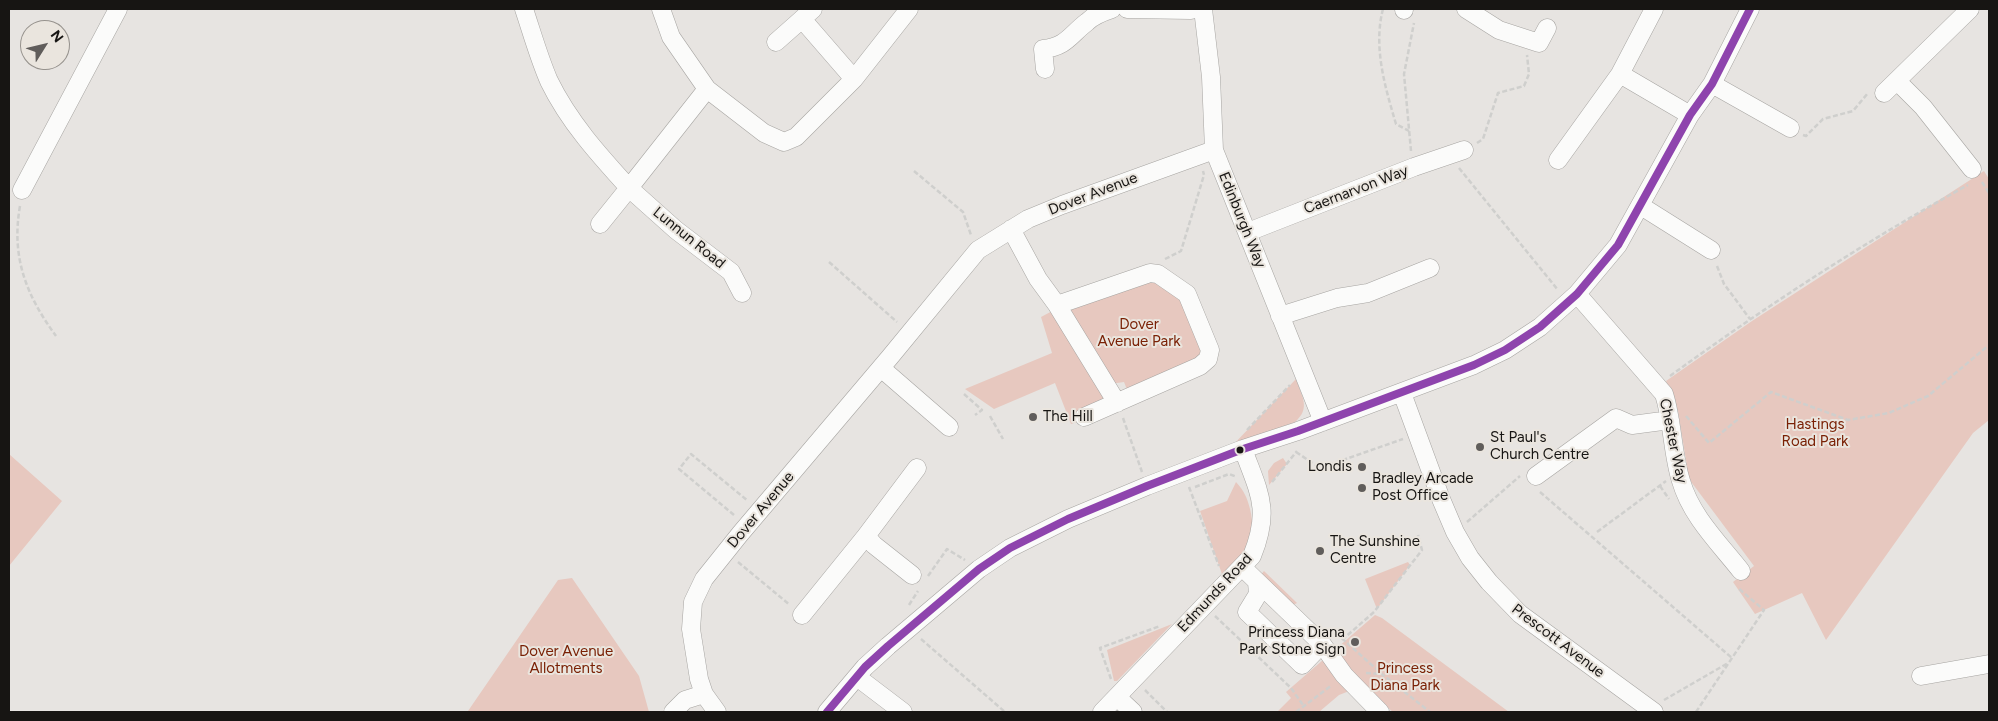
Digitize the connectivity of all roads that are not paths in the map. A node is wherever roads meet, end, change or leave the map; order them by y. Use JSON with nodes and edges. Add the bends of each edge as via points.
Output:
{"nodes":[{"id":1,"x":118,"y":9,"type":"edge"},
{"id":2,"x":524,"y":9,"type":"edge"},
{"id":3,"x":660,"y":9,"type":"edge"},
{"id":4,"x":909,"y":9,"type":"edge"},
{"id":5,"x":1112,"y":9,"type":"edge"},
{"id":6,"x":1127,"y":9,"type":"edge"},
{"id":7,"x":1194,"y":9,"type":"edge"},
{"id":8,"x":1203,"y":9,"type":"edge"},
{"id":9,"x":1466,"y":9,"type":"edge"},
{"id":10,"x":1654,"y":9,"type":"edge"},
{"id":11,"x":1750,"y":9,"type":"edge"},
{"id":12,"x":1970,"y":9,"type":"edge"},
{"id":13,"x":807,"y":14,"type":"edge"},
{"id":14,"x":1547,"y":28,"type":"dead end"},
{"id":15,"x":776,"y":42,"type":"dead end"},
{"id":16,"x":1045,"y":69,"type":"dead end"},
{"id":17,"x":1620,"y":74,"type":"junction"},
{"id":18,"x":854,"y":79,"type":"junction"},
{"id":19,"x":1897,"y":81,"type":"junction"},
{"id":20,"x":1712,"y":84,"type":"junction"},
{"id":21,"x":707,"y":89,"type":"junction"},
{"id":22,"x":1877,"y":92,"type":"road end"},
{"id":23,"x":1690,"y":115,"type":"junction"},
{"id":24,"x":1790,"y":128,"type":"road end"},
{"id":25,"x":1206,"y":152,"type":"junction"},
{"id":26,"x":1456,"y":153,"type":"road end"},
{"id":27,"x":1558,"y":160,"type":"dead end"},
{"id":28,"x":1972,"y":176,"type":"road end"},
{"id":29,"x":629,"y":188,"type":"junction"},
{"id":30,"x":22,"y":190,"type":"road end"},
{"id":31,"x":1641,"y":206,"type":"junction"},
{"id":32,"x":600,"y":224,"type":"dead end"},
{"id":33,"x":1010,"y":229,"type":"junction"},
{"id":34,"x":1248,"y":232,"type":"junction"},
{"id":35,"x":1711,"y":250,"type":"road end"},
{"id":36,"x":1430,"y":268,"type":"dead end"},
{"id":37,"x":742,"y":293,"type":"dead end"},
{"id":38,"x":1573,"y":298,"type":"junction"},
{"id":39,"x":1058,"y":305,"type":"junction"},
{"id":40,"x":1280,"y":316,"type":"junction"},
{"id":41,"x":880,"y":368,"type":"junction"},
{"id":42,"x":1402,"y":393,"type":"junction"},
{"id":43,"x":1117,"y":402,"type":"junction"},
{"id":44,"x":1084,"y":417,"type":"dead end"},
{"id":45,"x":1677,"y":417,"type":"junction"},
{"id":46,"x":1323,"y":422,"type":"junction"},
{"id":47,"x":948,"y":427,"type":"dead end"},
{"id":48,"x":1244,"y":441,"type":"junction"},
{"id":49,"x":917,"y":468,"type":"dead end"},
{"id":50,"x":1536,"y":483,"type":"road end"},
{"id":51,"x":866,"y":536,"type":"junction"},
{"id":52,"x":1242,"y":568,"type":"junction"},
{"id":53,"x":912,"y":575,"type":"dead end"},
{"id":54,"x":1739,"y":579,"type":"road end"},
{"id":55,"x":1257,"y":582,"type":"junction"},
{"id":56,"x":802,"y":615,"type":"road end"},
{"id":57,"x":1329,"y":639,"type":"junction"},
{"id":58,"x":1989,"y":664,"type":"edge"},
{"id":59,"x":1921,"y":676,"type":"dead end"},
{"id":60,"x":857,"y":677,"type":"junction"},
{"id":61,"x":704,"y":694,"type":"junction"},
{"id":62,"x":1118,"y":698,"type":"junction"},
{"id":63,"x":673,"y":712,"type":"edge"},
{"id":64,"x":717,"y":712,"type":"edge"},
{"id":65,"x":827,"y":712,"type":"edge"},
{"id":66,"x":904,"y":712,"type":"edge"},
{"id":67,"x":1102,"y":712,"type":"edge"},
{"id":68,"x":1133,"y":712,"type":"edge"},
{"id":69,"x":1380,"y":712,"type":"edge"},
{"id":70,"x":1654,"y":712,"type":"edge"}],
"edges":[{"from":1,"to":30,"type":"street"},
{"from":2,"to":29,"type":"street","name":"Lunnun Road","via":[[549,81],[566,110],[587,142]]},
{"from":3,"to":21,"type":"street","via":[[671,38]]},
{"from":4,"to":18,"type":"street"},
{"from":5,"to":16,"type":"street","via":[[1087,21],[1056,48],[1043,49]]},
{"from":6,"to":7,"type":"street"},
{"from":8,"to":25,"type":"street","name":"Edinburgh Way","via":[[1211,77]]},
{"from":9,"to":14,"type":"street","via":[[1499,30],[1539,43]]},
{"from":10,"to":17,"type":"street"},
{"from":11,"to":20,"type":"street"},
{"from":12,"to":19,"type":"street"},
{"from":13,"to":15,"type":"street"},
{"from":13,"to":18,"type":"street"},
{"from":17,"to":23,"type":"street"},
{"from":17,"to":27,"type":"street"},
{"from":18,"to":21,"type":"street","via":[[796,137],[784,142],[764,133]]},
{"from":19,"to":22,"type":"street"},
{"from":19,"to":28,"type":"street","via":[[1923,107]]},
{"from":20,"to":23,"type":"street"},
{"from":20,"to":24,"type":"street"},
{"from":21,"to":29,"type":"street"},
{"from":23,"to":31,"type":"street"},
{"from":25,"to":33,"type":"street","name":"Dover Avenue","via":[[1062,205]]},
{"from":25,"to":34,"type":"street","name":"Edinburgh Way"},
{"from":26,"to":34,"type":"street","name":"Caernarvon Way"},
{"from":29,"to":32,"type":"street"},
{"from":29,"to":37,"type":"street","name":"Lunnun Road","via":[[676,230],[731,272]]},
{"from":31,"to":35,"type":"street"},
{"from":31,"to":38,"type":"street","via":[[1618,245]]},
{"from":33,"to":39,"type":"street","via":[[1038,279]]},
{"from":33,"to":41,"type":"street","name":"Dover Avenue","via":[[978,250]]},
{"from":34,"to":40,"type":"street","name":"Edinburgh Way"},
{"from":36,"to":40,"type":"street","via":[[1368,293],[1337,298]]},
{"from":38,"to":42,"type":"street","via":[[1540,327],[1505,350]]},
{"from":38,"to":45,"type":"street","name":"Chester Way","via":[[1657,384]]},
{"from":39,"to":43,"type":"street"},
{"from":39,"to":43,"type":"street","via":[[1150,273],[1158,274],[1187,294],[1208,342],[1208,359],[1200,366]]},
{"from":40,"to":46,"type":"street","name":"Edinburgh Way"},
{"from":41,"to":47,"type":"street"},
{"from":41,"to":61,"type":"street","name":"Dover Avenue","via":[[704,579],[693,602],[691,630]]},
{"from":42,"to":46,"type":"street"},
{"from":42,"to":70,"type":"street","name":"Prescott Avenue","via":[[1455,532],[1488,582],[1520,614]]},
{"from":43,"to":44,"type":"street"},
{"from":45,"to":50,"type":"street","via":[[1632,425],[1616,418]]},
{"from":45,"to":54,"type":"street","name":"Chester Way","via":[[1680,481],[1695,514]]},
{"from":46,"to":48,"type":"street","via":[[1298,431]]},
{"from":48,"to":52,"type":"street","name":"Edmunds Road","via":[[1263,510],[1260,536],[1252,556]]},
{"from":48,"to":60,"type":"street","via":[[1184,472],[1068,519],[1010,548],[978,569]]},
{"from":49,"to":51,"type":"street"},
{"from":51,"to":53,"type":"street"},
{"from":51,"to":56,"type":"street"},
{"from":52,"to":55,"type":"street"},
{"from":52,"to":62,"type":"street","name":"Edmunds Road"},
{"from":55,"to":57,"type":"street"},
{"from":55,"to":57,"type":"street","via":[[1258,594],[1247,612],[1302,665]]},
{"from":57,"to":69,"type":"street","via":[[1344,676]]},
{"from":58,"to":59,"type":"street"},
{"from":60,"to":65,"type":"street"},
{"from":60,"to":66,"type":"street"},
{"from":61,"to":63,"type":"street","via":[[685,700]]},
{"from":61,"to":64,"type":"street","name":"Dover Avenue"},
{"from":62,"to":67,"type":"street","name":"Edmunds Road"},
{"from":62,"to":68,"type":"street"}]}
